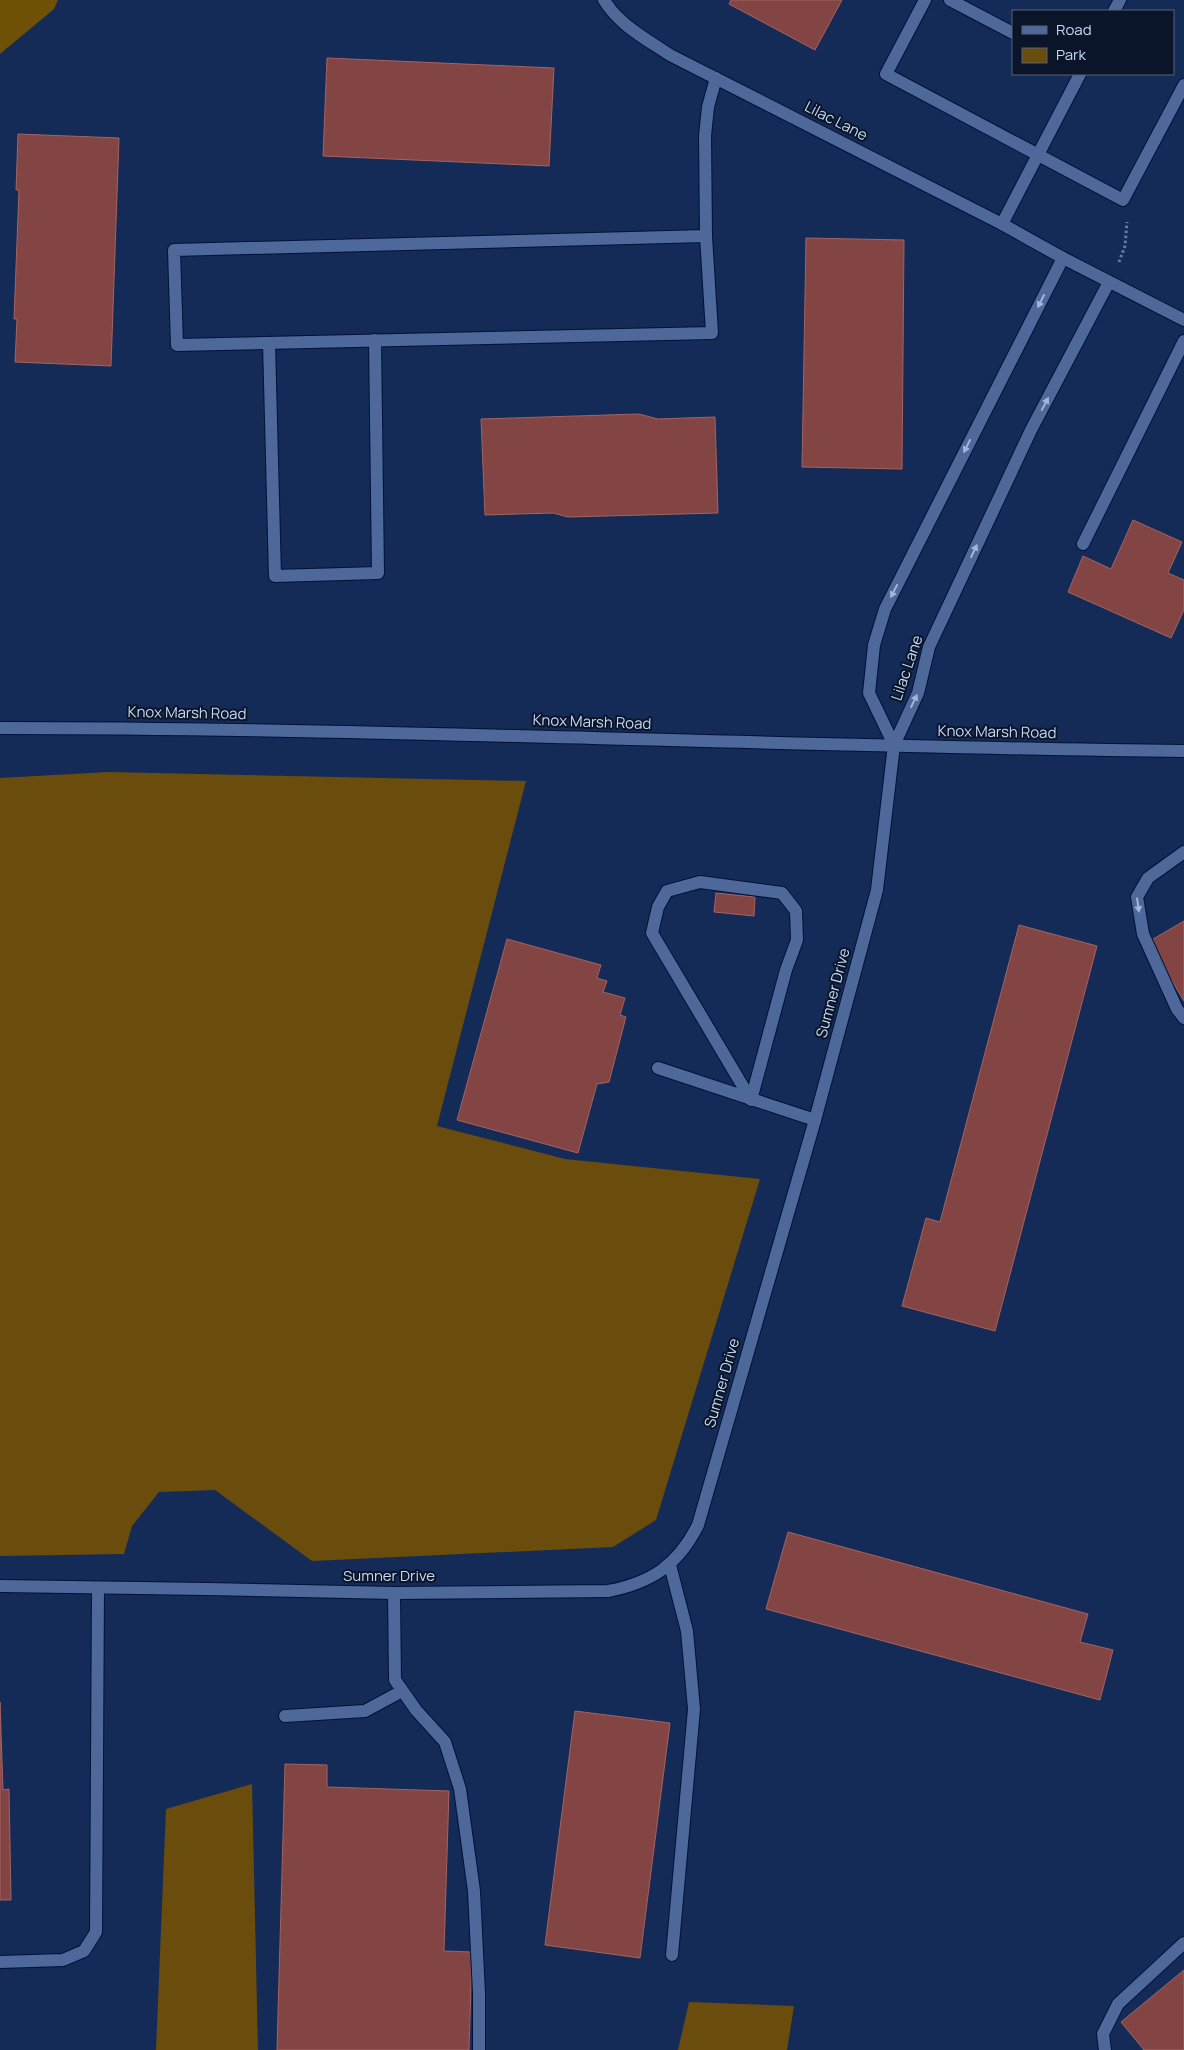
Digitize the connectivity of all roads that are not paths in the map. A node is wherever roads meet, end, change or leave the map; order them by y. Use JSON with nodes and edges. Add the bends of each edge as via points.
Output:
{"nodes":[{"id":1,"x":604,"y":0,"type":"edge"},
{"id":2,"x":925,"y":0,"type":"edge"},
{"id":3,"x":950,"y":0,"type":"edge"},
{"id":4,"x":1012,"y":32,"type":"edge"},
{"id":5,"x":1079,"y":75,"type":"edge"},
{"id":6,"x":716,"y":78,"type":"junction"},
{"id":7,"x":1184,"y":85,"type":"edge"},
{"id":8,"x":1039,"y":155,"type":"junction"},
{"id":9,"x":1002,"y":224,"type":"junction"},
{"id":10,"x":706,"y":236,"type":"junction"},
{"id":11,"x":1063,"y":258,"type":"junction"},
{"id":12,"x":1109,"y":282,"type":"junction"},
{"id":13,"x":1184,"y":320,"type":"edge"},
{"id":14,"x":375,"y":340,"type":"junction"},
{"id":15,"x":1184,"y":342,"type":"edge"},
{"id":16,"x":269,"y":343,"type":"junction"},
{"id":17,"x":1083,"y":544,"type":"dead end"},
{"id":18,"x":0,"y":728,"type":"edge"},
{"id":19,"x":894,"y":745,"type":"junction"},
{"id":20,"x":1184,"y":751,"type":"edge"},
{"id":21,"x":1184,"y":852,"type":"edge"},
{"id":22,"x":1184,"y":1018,"type":"edge"},
{"id":23,"x":658,"y":1068,"type":"dead end"},
{"id":24,"x":751,"y":1100,"type":"junction"},
{"id":25,"x":815,"y":1120,"type":"junction"},
{"id":26,"x":670,"y":1565,"type":"junction"},
{"id":27,"x":0,"y":1586,"type":"edge"},
{"id":28,"x":98,"y":1588,"type":"junction"},
{"id":29,"x":394,"y":1593,"type":"junction"},
{"id":30,"x":402,"y":1691,"type":"junction"},
{"id":31,"x":285,"y":1716,"type":"dead end"},
{"id":32,"x":1184,"y":1943,"type":"edge"},
{"id":33,"x":672,"y":1955,"type":"dead end"},
{"id":34,"x":0,"y":1962,"type":"edge"},
{"id":35,"x":479,"y":2050,"type":"edge"},
{"id":36,"x":1105,"y":2050,"type":"edge"}],
"edges":[{"from":1,"to":6,"type":"street","name":"Lilac Lane","via":[[611,12],[634,32]]},
{"from":2,"to":8,"type":"street","via":[[886,74]]},
{"from":3,"to":4,"type":"street"},
{"from":5,"to":8,"type":"street"},
{"from":6,"to":9,"type":"street","name":"Lilac Lane"},
{"from":6,"to":10,"type":"street","via":[[705,136]]},
{"from":7,"to":8,"type":"street","via":[[1123,200]]},
{"from":8,"to":9,"type":"street"},
{"from":9,"to":11,"type":"street","name":"Lilac Lane"},
{"from":10,"to":14,"type":"street","via":[[712,333]]},
{"from":10,"to":16,"type":"street","via":[[174,250],[177,345]]},
{"from":11,"to":12,"type":"street","name":"Lilac Lane"},
{"from":11,"to":19,"type":"street","name":"Lilac Lane","one_way":true,"via":[[885,609],[874,645],[869,694]]},
{"from":12,"to":13,"type":"street","name":"Lilac Lane"},
{"from":19,"to":12,"type":"street","name":"Lilac Lane","one_way":true,"via":[[918,694],[933,638],[1031,430]]},
{"from":14,"to":16,"type":"street"},
{"from":14,"to":16,"type":"street","via":[[378,573],[275,576]]},
{"from":15,"to":17,"type":"street"},
{"from":18,"to":19,"type":"street","name":"Knox Marsh Road","via":[[162,728]]},
{"from":19,"to":20,"type":"street","name":"Knox Marsh Road"},
{"from":19,"to":25,"type":"street","name":"Sumner Drive","via":[[877,890]]},
{"from":21,"to":22,"type":"street","one_way":true,"via":[[1148,878],[1137,897],[1143,934],[1176,1009]]},
{"from":23,"to":24,"type":"street"},
{"from":24,"to":24,"type":"street","via":[[797,940],[796,911],[782,893],[700,882],[667,890],[658,907],[652,933]]},
{"from":24,"to":25,"type":"street"},
{"from":25,"to":26,"type":"street","name":"Sumner Drive","via":[[698,1524],[691,1540]]},
{"from":26,"to":29,"type":"street","name":"Sumner Drive","via":[[630,1587],[608,1591]]},
{"from":26,"to":33,"type":"street","via":[[687,1631],[694,1709]]},
{"from":27,"to":28,"type":"street","name":"Sumner Drive"},
{"from":28,"to":29,"type":"street","name":"Sumner Drive"},
{"from":28,"to":34,"type":"street","via":[[96,1932],[84,1951],[63,1960]]},
{"from":29,"to":30,"type":"street","via":[[395,1680]]},
{"from":30,"to":31,"type":"street","via":[[365,1712]]},
{"from":30,"to":35,"type":"street","via":[[445,1742],[460,1789],[474,1890]]},
{"from":32,"to":36,"type":"street","via":[[1118,2004],[1104,2034]]}]}
